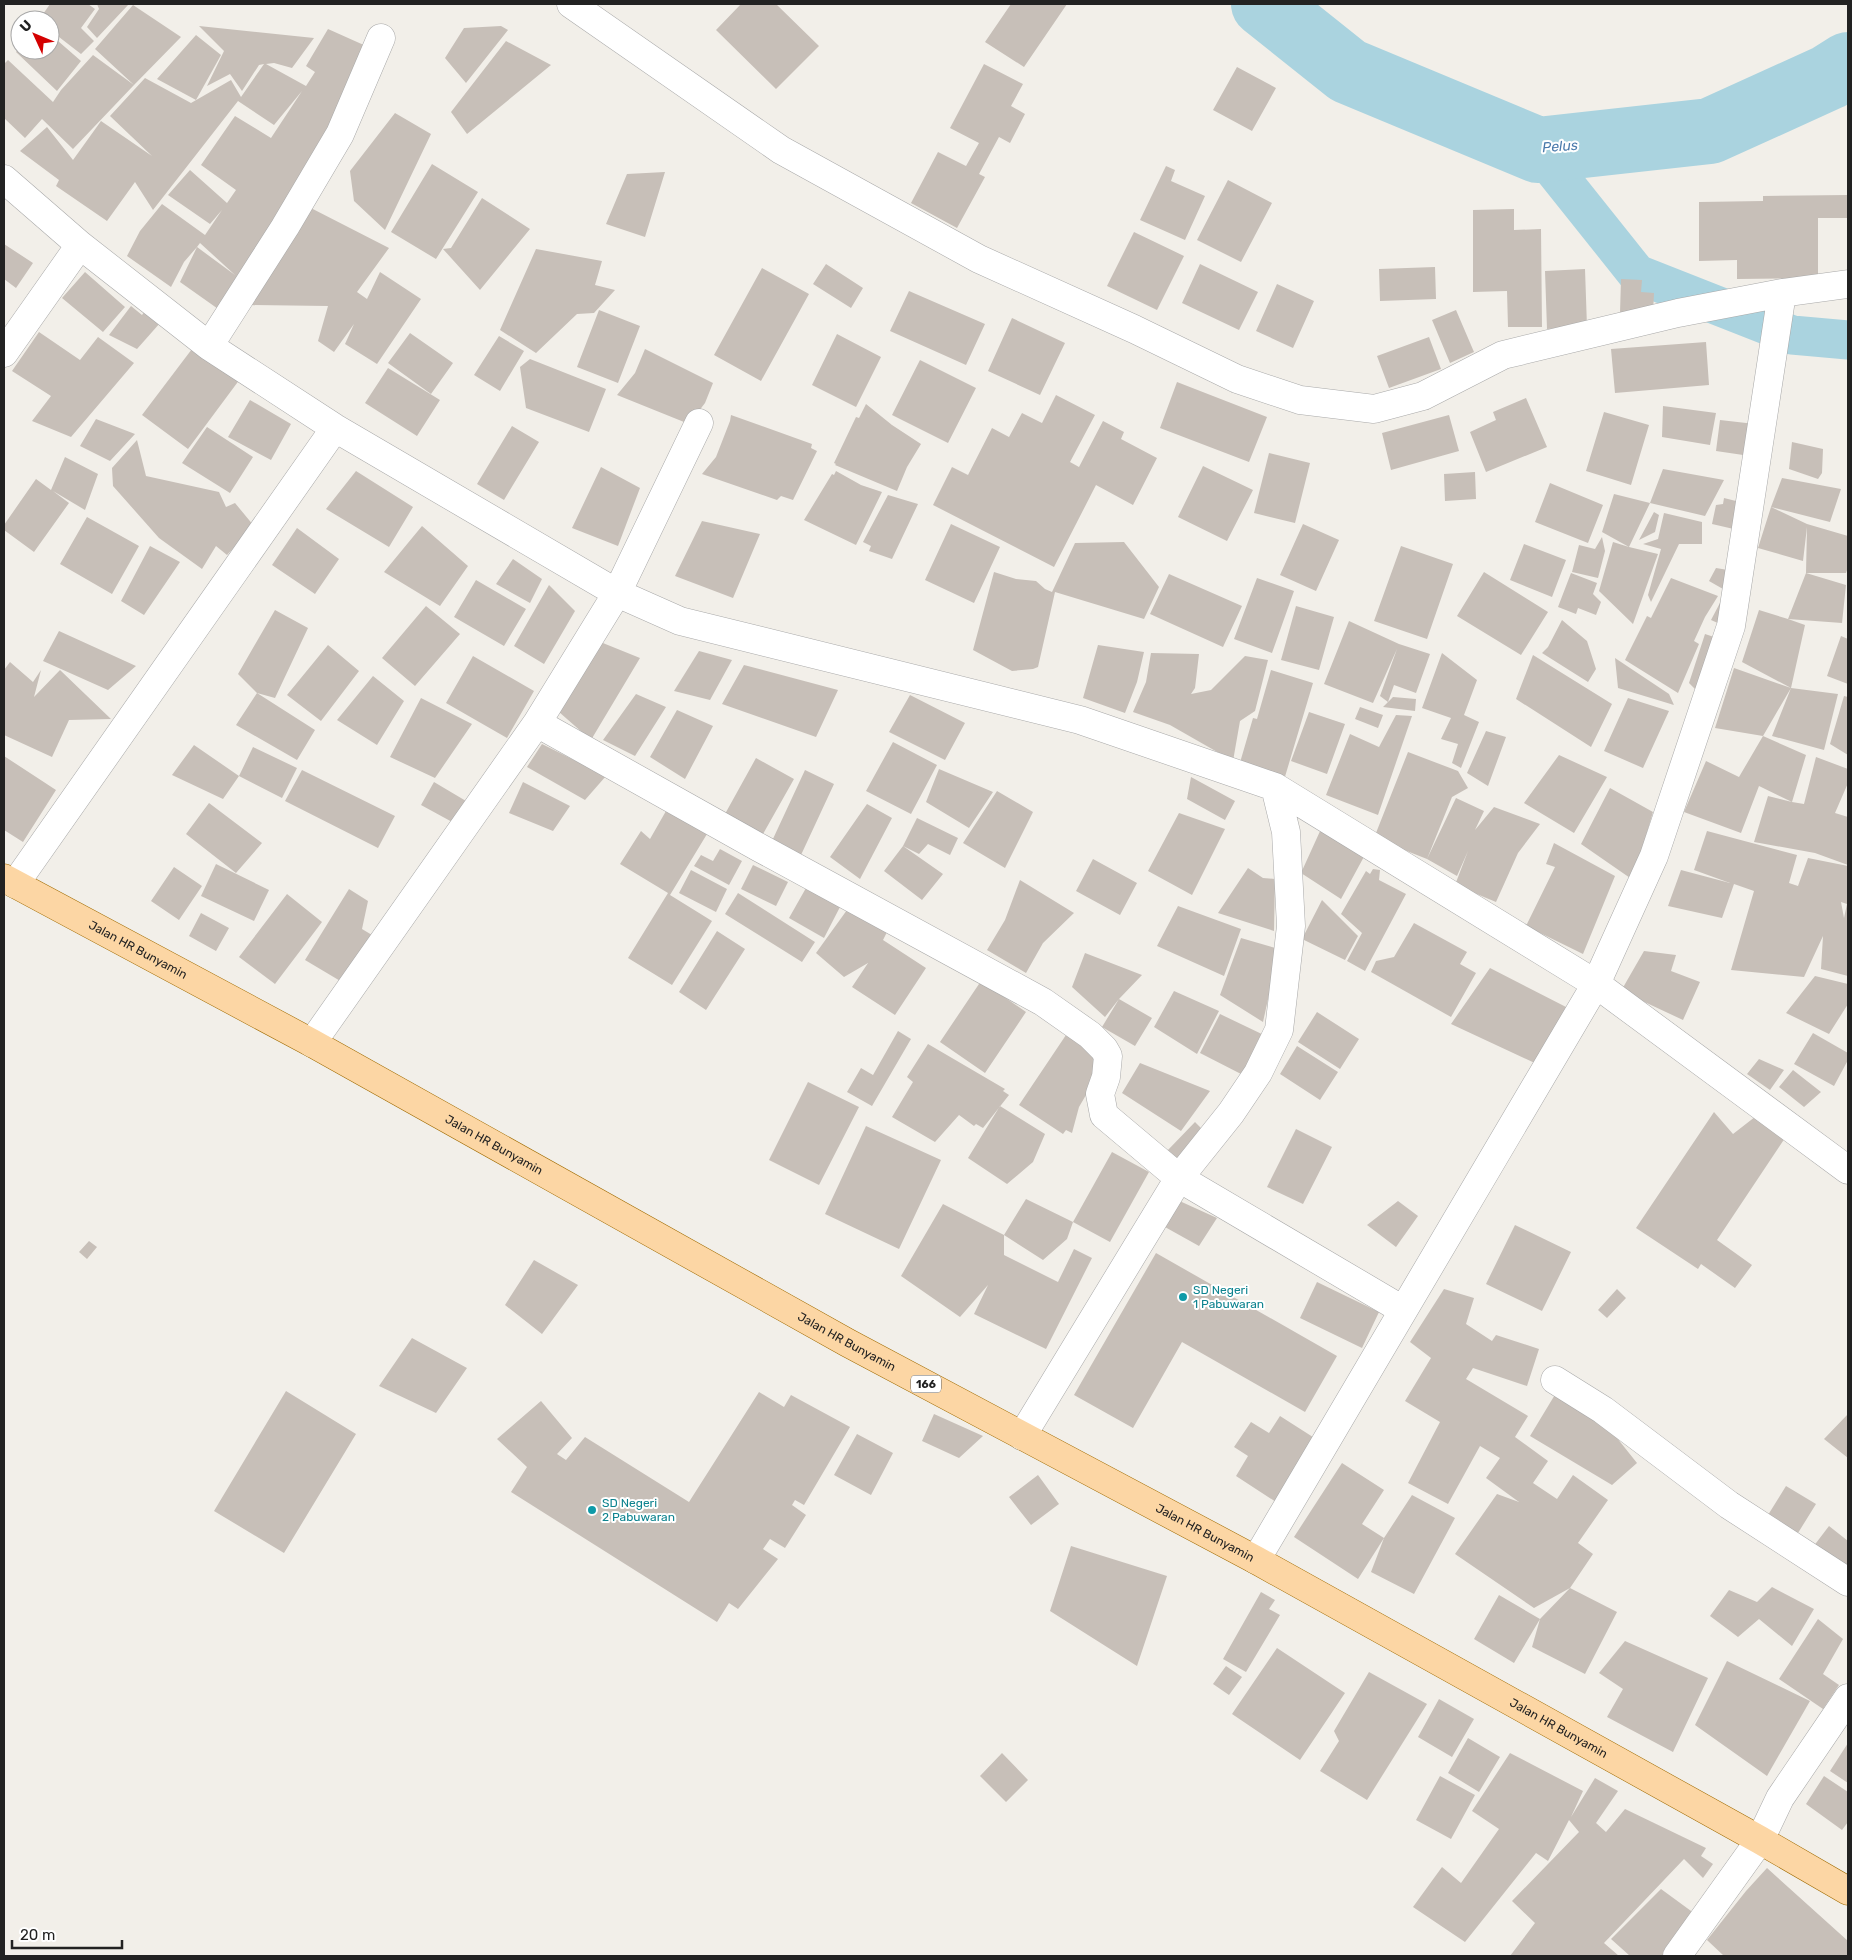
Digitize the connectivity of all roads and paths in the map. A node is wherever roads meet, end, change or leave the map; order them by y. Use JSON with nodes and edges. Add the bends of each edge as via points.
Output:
{"nodes":[{"id":1,"x":571,"y":4,"type":"edge"},
{"id":2,"x":381,"y":38,"type":"dead end"},
{"id":3,"x":4,"y":179,"type":"edge"},
{"id":4,"x":80,"y":245,"type":"junction"},
{"id":5,"x":1848,"y":284,"type":"edge"},
{"id":6,"x":1782,"y":294,"type":"junction"},
{"id":7,"x":209,"y":346,"type":"junction"},
{"id":8,"x":4,"y":353,"type":"edge"},
{"id":9,"x":699,"y":423,"type":"dead end"},
{"id":10,"x":335,"y":428,"type":"junction"},
{"id":11,"x":617,"y":593,"type":"junction"},
{"id":12,"x":537,"y":723,"type":"junction"},
{"id":13,"x":1275,"y":786,"type":"junction"},
{"id":14,"x":9,"y":881,"type":"edge"},
{"id":15,"x":1596,"y":984,"type":"junction"},
{"id":16,"x":312,"y":1043,"type":"junction"},
{"id":17,"x":1848,"y":1170,"type":"edge"},
{"id":18,"x":1179,"y":1178,"type":"junction"},
{"id":19,"x":1403,"y":1310,"type":"junction"},
{"id":20,"x":1555,"y":1380,"type":"dead end"},
{"id":21,"x":1022,"y":1436,"type":"junction"},
{"id":22,"x":1256,"y":1560,"type":"junction"},
{"id":23,"x":1848,"y":1582,"type":"edge"},
{"id":24,"x":1848,"y":1698,"type":"edge"},
{"id":25,"x":1760,"y":1840,"type":"junction"},
{"id":26,"x":1848,"y":1892,"type":"edge"},
{"id":27,"x":1677,"y":1956,"type":"edge"}],
"edges":[{"from":1,"to":6,"type":"street","via":[[780,150],[979,259],[1237,380],[1300,400],[1374,409],[1423,396],[1503,355],[1678,313]]},
{"from":2,"to":7,"type":"street","via":[[340,134]]},
{"from":3,"to":4,"type":"street"},
{"from":4,"to":7,"type":"street"},
{"from":4,"to":8,"type":"street"},
{"from":5,"to":6,"type":"street"},
{"from":6,"to":15,"type":"street","via":[[1731,626],[1654,856]]},
{"from":7,"to":10,"type":"street"},
{"from":9,"to":11,"type":"street"},
{"from":10,"to":11,"type":"street"},
{"from":10,"to":14,"type":"street"},
{"from":11,"to":12,"type":"street"},
{"from":11,"to":13,"type":"street","via":[[680,621],[1080,720]]},
{"from":12,"to":16,"type":"street"},
{"from":12,"to":18,"type":"street","via":[[1043,1002],[1090,1035],[1108,1056],[1100,1094],[1104,1115]]},
{"from":13,"to":15,"type":"street"},
{"from":13,"to":18,"type":"street","via":[[1286,832],[1291,926],[1279,1030],[1258,1073],[1231,1113]]},
{"from":14,"to":16,"type":"main road","name":"Jalan HR Bunyamin","number":"166"},
{"from":15,"to":17,"type":"street"},
{"from":15,"to":19,"type":"street"},
{"from":16,"to":21,"type":"main road","name":"Jalan HR Bunyamin","number":"166","via":[[848,1343]]},
{"from":18,"to":19,"type":"street"},
{"from":18,"to":21,"type":"street"},
{"from":19,"to":22,"type":"street"},
{"from":20,"to":23,"type":"street","via":[[1603,1410],[1729,1505]]},
{"from":21,"to":22,"type":"main road","name":"Jalan HR Bunyamin","number":"166"},
{"from":22,"to":25,"type":"main road","name":"Jalan HR Bunyamin","number":"166"},
{"from":24,"to":25,"type":"street","via":[[1780,1798]]},
{"from":25,"to":26,"type":"main road","name":"Jalan HR Bunyamin","number":"166"},
{"from":25,"to":27,"type":"street"}]}
